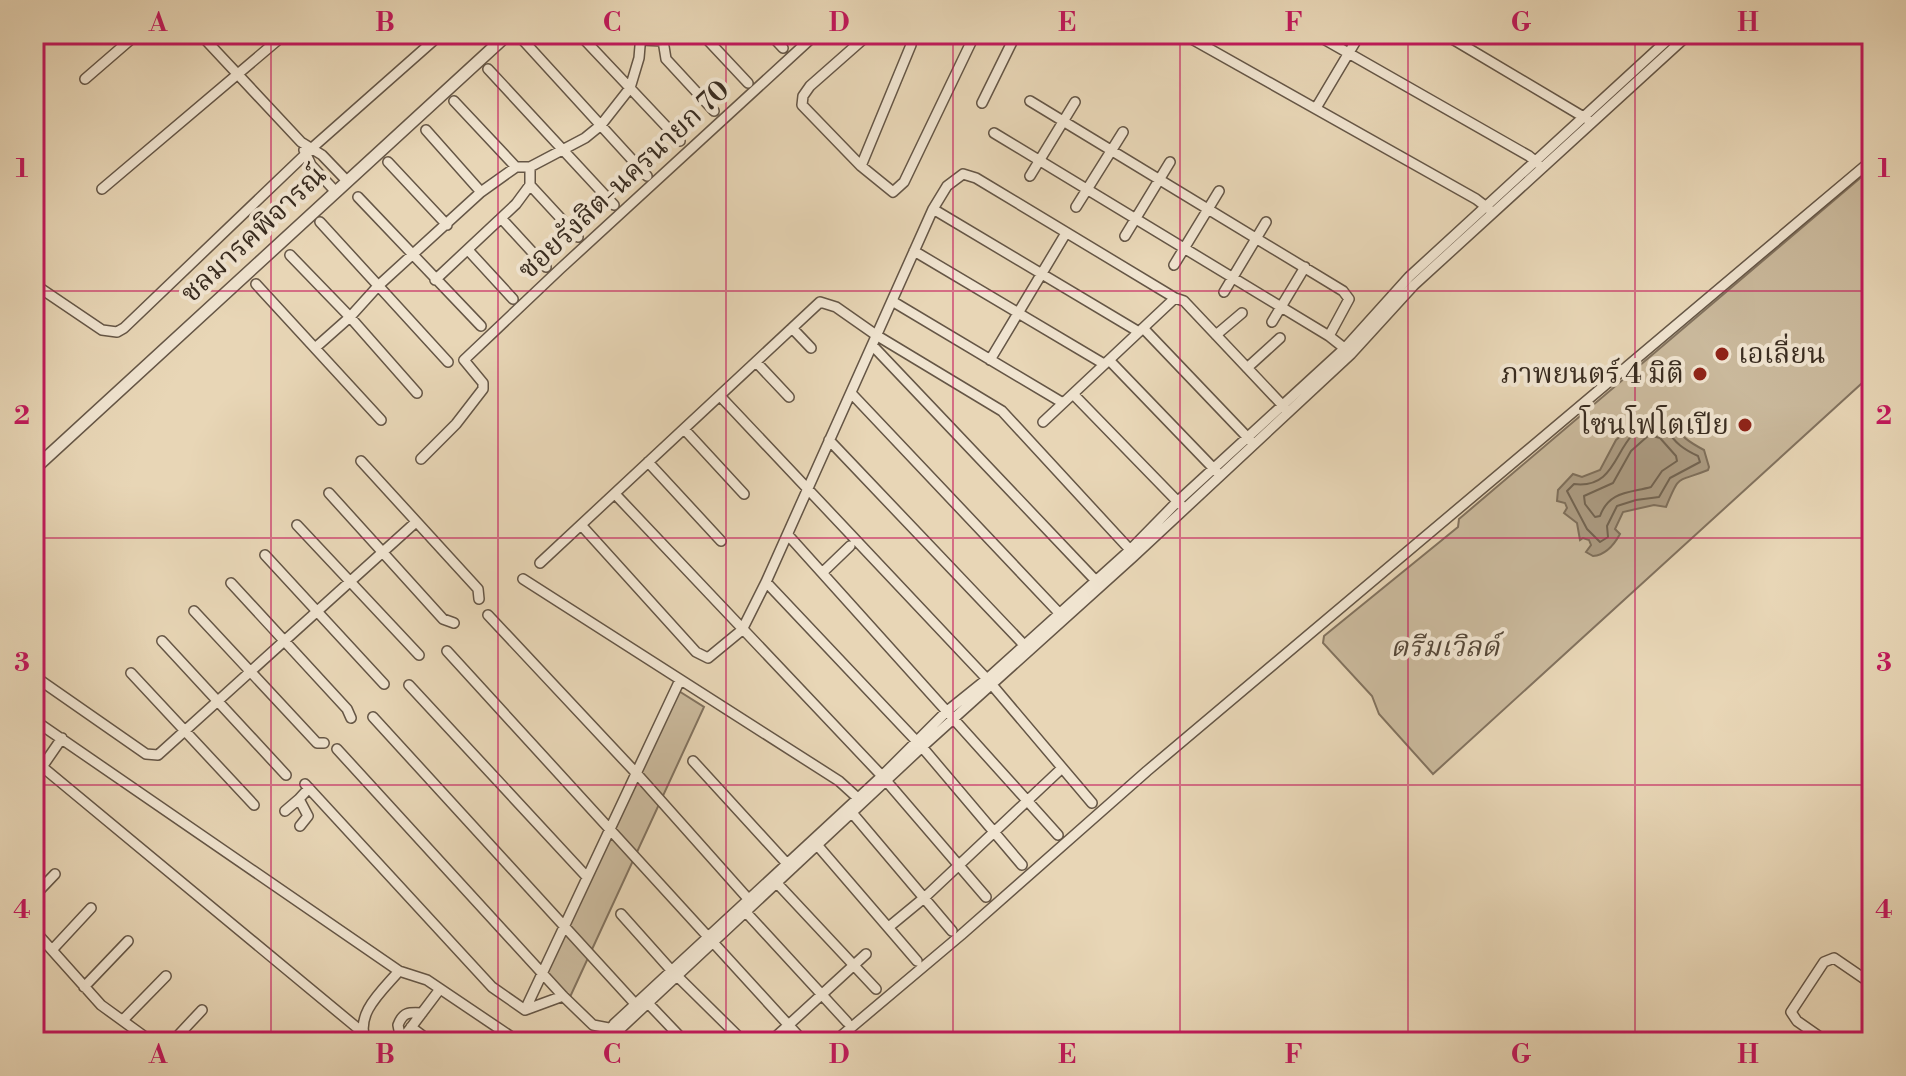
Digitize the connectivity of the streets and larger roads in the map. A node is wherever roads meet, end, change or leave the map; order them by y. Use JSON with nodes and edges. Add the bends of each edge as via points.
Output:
{"nodes":[{"id":1,"x":137,"y":34,"type":"edge"},
{"id":2,"x":200,"y":34,"type":"edge"},
{"id":3,"x":285,"y":34,"type":"edge"},
{"id":4,"x":441,"y":34,"type":"edge"},
{"id":5,"x":508,"y":34,"type":"edge"},
{"id":6,"x":579,"y":34,"type":"edge"},
{"id":7,"x":683,"y":34,"type":"edge"},
{"id":8,"x":702,"y":34,"type":"edge"},
{"id":9,"x":770,"y":34,"type":"edge"},
{"id":10,"x":816,"y":34,"type":"edge"},
{"id":11,"x":869,"y":34,"type":"edge"},
{"id":12,"x":910,"y":34,"type":"edge"},
{"id":13,"x":975,"y":34,"type":"edge"},
{"id":14,"x":1016,"y":34,"type":"edge"},
{"id":15,"x":1183,"y":34,"type":"edge"},
{"id":16,"x":1315,"y":34,"type":"edge"},
{"id":17,"x":1360,"y":34,"type":"edge"},
{"id":18,"x":1444,"y":34,"type":"edge"},
{"id":19,"x":1674,"y":34,"type":"edge"},
{"id":20,"x":1689,"y":34,"type":"edge"},
{"id":21,"x":641,"y":37,"type":"edge"},
{"id":22,"x":521,"y":38,"type":"dead end"},
{"id":23,"x":663,"y":38,"type":"edge"},
{"id":24,"x":783,"y":48,"type":"dead end"},
{"id":25,"x":1348,"y":53,"type":"junction"},
{"id":26,"x":488,"y":69,"type":"dead end"},
{"id":27,"x":238,"y":75,"type":"junction"},
{"id":28,"x":85,"y":79,"type":"dead end"},
{"id":29,"x":1631,"y":81,"type":"junction"},
{"id":30,"x":748,"y":83,"type":"dead end"},
{"id":31,"x":630,"y":88,"type":"junction"},
{"id":32,"x":454,"y":101,"type":"dead end"},
{"id":33,"x":1030,"y":101,"type":"dead end"},
{"id":34,"x":1075,"y":102,"type":"dead end"},
{"id":35,"x":982,"y":103,"type":"dead end"},
{"id":36,"x":1316,"y":108,"type":"junction"},
{"id":37,"x":714,"y":111,"type":"dead end"},
{"id":38,"x":1588,"y":120,"type":"junction"},
{"id":39,"x":1064,"y":121,"type":"junction"},
{"id":40,"x":601,"y":125,"type":"junction"},
{"id":41,"x":426,"y":130,"type":"dead end"},
{"id":42,"x":1123,"y":132,"type":"dead end"},
{"id":43,"x":994,"y":133,"type":"dead end"},
{"id":44,"x":680,"y":141,"type":"dead end"},
{"id":45,"x":561,"y":149,"type":"junction"},
{"id":46,"x":1112,"y":150,"type":"junction"},
{"id":47,"x":309,"y":152,"type":"junction"},
{"id":48,"x":1872,"y":160,"type":"edge"},
{"id":49,"x":1039,"y":161,"type":"junction"},
{"id":50,"x":388,"y":162,"type":"dead end"},
{"id":51,"x":1170,"y":162,"type":"dead end"},
{"id":52,"x":1540,"y":165,"type":"junction"},
{"id":53,"x":861,"y":166,"type":"junction"},
{"id":54,"x":516,"y":167,"type":"junction"},
{"id":55,"x":530,"y":167,"type":"junction"},
{"id":56,"x":647,"y":176,"type":"dead end"},
{"id":57,"x":1030,"y":176,"type":"dead end"},
{"id":58,"x":1160,"y":179,"type":"junction"},
{"id":59,"x":347,"y":181,"type":"junction"},
{"id":60,"x":530,"y":185,"type":"junction"},
{"id":61,"x":102,"y":189,"type":"dead end"},
{"id":62,"x":1087,"y":190,"type":"junction"},
{"id":63,"x":1219,"y":191,"type":"dead end"},
{"id":64,"x":336,"y":192,"type":"junction"},
{"id":65,"x":481,"y":192,"type":"junction"},
{"id":66,"x":358,"y":197,"type":"dead end"},
{"id":67,"x":614,"y":205,"type":"dead end"},
{"id":68,"x":1076,"y":207,"type":"dead end"},
{"id":69,"x":933,"y":209,"type":"junction"},
{"id":70,"x":1208,"y":209,"type":"junction"},
{"id":71,"x":1491,"y":210,"type":"junction"},
{"id":72,"x":501,"y":218,"type":"junction"},
{"id":73,"x":1135,"y":220,"type":"junction"},
{"id":74,"x":320,"y":222,"type":"dead end"},
{"id":75,"x":1266,"y":222,"type":"dead end"},
{"id":76,"x":447,"y":225,"type":"junction"},
{"id":77,"x":1066,"y":233,"type":"junction"},
{"id":78,"x":1125,"y":236,"type":"dead end"},
{"id":79,"x":578,"y":237,"type":"dead end"},
{"id":80,"x":1256,"y":238,"type":"junction"},
{"id":81,"x":1184,"y":249,"type":"junction"},
{"id":82,"x":468,"y":250,"type":"junction"},
{"id":83,"x":914,"y":251,"type":"junction"},
{"id":84,"x":290,"y":255,"type":"dead end"},
{"id":85,"x":412,"y":256,"type":"junction"},
{"id":86,"x":1174,"y":265,"type":"dead end"},
{"id":87,"x":546,"y":267,"type":"dead end"},
{"id":88,"x":1305,"y":267,"type":"junction"},
{"id":89,"x":1041,"y":274,"type":"junction"},
{"id":90,"x":1232,"y":278,"type":"junction"},
{"id":91,"x":435,"y":280,"type":"junction"},
{"id":92,"x":34,"y":284,"type":"edge"},
{"id":93,"x":256,"y":284,"type":"dead end"},
{"id":94,"x":378,"y":286,"type":"junction"},
{"id":95,"x":1224,"y":292,"type":"dead end"},
{"id":96,"x":1175,"y":298,"type":"junction"},
{"id":97,"x":513,"y":299,"type":"dead end"},
{"id":98,"x":892,"y":301,"type":"junction"},
{"id":99,"x":1281,"y":307,"type":"junction"},
{"id":100,"x":1018,"y":313,"type":"junction"},
{"id":101,"x":1242,"y":313,"type":"dead end"},
{"id":102,"x":350,"y":317,"type":"junction"},
{"id":103,"x":1272,"y":322,"type":"dead end"},
{"id":104,"x":481,"y":326,"type":"dead end"},
{"id":105,"x":792,"y":328,"type":"junction"},
{"id":106,"x":1141,"y":330,"type":"junction"},
{"id":107,"x":1216,"y":335,"type":"junction"},
{"id":108,"x":1329,"y":336,"type":"junction"},
{"id":109,"x":1280,"y":338,"type":"dead end"},
{"id":110,"x":874,"y":340,"type":"junction"},
{"id":111,"x":315,"y":348,"type":"junction"},
{"id":112,"x":811,"y":348,"type":"dead end"},
{"id":113,"x":1348,"y":351,"type":"junction"},
{"id":114,"x":990,"y":360,"type":"junction"},
{"id":115,"x":448,"y":362,"type":"dead end"},
{"id":116,"x":756,"y":362,"type":"junction"},
{"id":117,"x":1107,"y":362,"type":"junction"},
{"id":118,"x":1247,"y":368,"type":"junction"},
{"id":119,"x":417,"y":393,"type":"dead end"},
{"id":120,"x":851,"y":393,"type":"junction"},
{"id":121,"x":1073,"y":394,"type":"junction"},
{"id":122,"x":720,"y":396,"type":"junction"},
{"id":123,"x":789,"y":397,"type":"dead end"},
{"id":124,"x":1063,"y":403,"type":"junction"},
{"id":125,"x":1286,"y":408,"type":"junction"},
{"id":126,"x":381,"y":420,"type":"dead end"},
{"id":127,"x":1043,"y":422,"type":"dead end"},
{"id":128,"x":684,"y":429,"type":"junction"},
{"id":129,"x":829,"y":440,"type":"junction"},
{"id":130,"x":1251,"y":440,"type":"junction"},
{"id":131,"x":421,"y":459,"type":"dead end"},
{"id":132,"x":361,"y":461,"type":"dead end"},
{"id":133,"x":648,"y":462,"type":"junction"},
{"id":134,"x":34,"y":469,"type":"edge"},
{"id":135,"x":1217,"y":471,"type":"junction"},
{"id":136,"x":808,"y":488,"type":"junction"},
{"id":137,"x":329,"y":493,"type":"dead end"},
{"id":138,"x":615,"y":494,"type":"junction"},
{"id":139,"x":744,"y":494,"type":"dead end"},
{"id":140,"x":1180,"y":505,"type":"junction"},
{"id":141,"x":416,"y":522,"type":"junction"},
{"id":142,"x":297,"y":525,"type":"dead end"},
{"id":143,"x":582,"y":526,"type":"junction"},
{"id":144,"x":788,"y":535,"type":"junction"},
{"id":145,"x":721,"y":541,"type":"dead end"},
{"id":146,"x":850,"y":546,"type":"dead end"},
{"id":147,"x":383,"y":553,"type":"junction"},
{"id":148,"x":265,"y":555,"type":"dead end"},
{"id":149,"x":1134,"y":556,"type":"junction"},
{"id":150,"x":540,"y":563,"type":"dead end"},
{"id":151,"x":823,"y":572,"type":"junction"},
{"id":152,"x":523,"y":579,"type":"dead end"},
{"id":153,"x":352,"y":581,"type":"junction"},
{"id":154,"x":766,"y":582,"type":"junction"},
{"id":155,"x":231,"y":583,"type":"dead end"},
{"id":156,"x":1098,"y":583,"type":"junction"},
{"id":157,"x":479,"y":599,"type":"dead end"},
{"id":158,"x":194,"y":611,"type":"dead end"},
{"id":159,"x":318,"y":611,"type":"junction"},
{"id":160,"x":488,"y":615,"type":"dead end"},
{"id":161,"x":1061,"y":615,"type":"junction"},
{"id":162,"x":454,"y":623,"type":"dead end"},
{"id":163,"x":742,"y":630,"type":"junction"},
{"id":164,"x":162,"y":641,"type":"dead end"},
{"id":165,"x":284,"y":643,"type":"junction"},
{"id":166,"x":1026,"y":647,"type":"junction"},
{"id":167,"x":447,"y":651,"type":"dead end"},
{"id":168,"x":419,"y":655,"type":"dead end"},
{"id":169,"x":251,"y":672,"type":"junction"},
{"id":170,"x":131,"y":673,"type":"dead end"},
{"id":171,"x":34,"y":676,"type":"edge"},
{"id":172,"x":680,"y":680,"type":"junction"},
{"id":173,"x":989,"y":682,"type":"junction"},
{"id":174,"x":384,"y":684,"type":"dead end"},
{"id":175,"x":409,"y":685,"type":"dead end"},
{"id":176,"x":220,"y":701,"type":"junction"},
{"id":177,"x":949,"y":716,"type":"junction"},
{"id":178,"x":373,"y":717,"type":"dead end"},
{"id":179,"x":351,"y":718,"type":"dead end"},
{"id":180,"x":34,"y":720,"type":"edge"},
{"id":181,"x":186,"y":732,"type":"junction"},
{"id":182,"x":62,"y":738,"type":"junction"},
{"id":183,"x":324,"y":743,"type":"dead end"},
{"id":184,"x":919,"y":745,"type":"junction"},
{"id":185,"x":337,"y":749,"type":"dead end"},
{"id":186,"x":693,"y":761,"type":"dead end"},
{"id":187,"x":38,"y":764,"type":"edge"},
{"id":188,"x":1061,"y":769,"type":"junction"},
{"id":189,"x":637,"y":774,"type":"junction"},
{"id":190,"x":286,"y":775,"type":"dead end"},
{"id":191,"x":884,"y":779,"type":"junction"},
{"id":192,"x":299,"y":799,"type":"junction"},
{"id":193,"x":861,"y":800,"type":"junction"},
{"id":194,"x":1026,"y":800,"type":"junction"},
{"id":195,"x":1092,"y":803,"type":"dead end"},
{"id":196,"x":254,"y":805,"type":"dead end"},
{"id":197,"x":285,"y":811,"type":"dead end"},
{"id":198,"x":853,"y":814,"type":"junction"},
{"id":199,"x":300,"y":826,"type":"dead end"},
{"id":200,"x":609,"y":827,"type":"junction"},
{"id":201,"x":994,"y":831,"type":"junction"},
{"id":202,"x":1058,"y":835,"type":"dead end"},
{"id":203,"x":818,"y":846,"type":"junction"},
{"id":204,"x":958,"y":864,"type":"junction"},
{"id":205,"x":1022,"y":865,"type":"dead end"},
{"id":206,"x":790,"y":866,"type":"junction"},
{"id":207,"x":55,"y":874,"type":"dead end"},
{"id":208,"x":586,"y":876,"type":"junction"},
{"id":209,"x":775,"y":880,"type":"junction"},
{"id":210,"x":34,"y":896,"type":"edge"},
{"id":211,"x":986,"y":897,"type":"dead end"},
{"id":212,"x":924,"y":898,"type":"junction"},
{"id":213,"x":747,"y":906,"type":"junction"},
{"id":214,"x":91,"y":908,"type":"dead end"},
{"id":215,"x":621,"y":914,"type":"dead end"},
{"id":216,"x":564,"y":925,"type":"junction"},
{"id":217,"x":890,"y":926,"type":"junction"},
{"id":218,"x":34,"y":930,"type":"edge"},
{"id":219,"x":952,"y":931,"type":"dead end"},
{"id":220,"x":710,"y":940,"type":"junction"},
{"id":221,"x":128,"y":941,"type":"dead end"},
{"id":222,"x":52,"y":950,"type":"junction"},
{"id":223,"x":866,"y":954,"type":"dead end"},
{"id":224,"x":917,"y":961,"type":"dead end"},
{"id":225,"x":854,"y":965,"type":"junction"},
{"id":226,"x":399,"y":971,"type":"junction"},
{"id":227,"x":542,"y":971,"type":"junction"},
{"id":228,"x":674,"y":973,"type":"junction"},
{"id":229,"x":166,"y":976,"type":"dead end"},
{"id":230,"x":1872,"y":984,"type":"edge"},
{"id":231,"x":84,"y":987,"type":"junction"},
{"id":232,"x":440,"y":989,"type":"junction"},
{"id":233,"x":876,"y":989,"type":"dead end"},
{"id":234,"x":822,"y":995,"type":"junction"},
{"id":235,"x":563,"y":996,"type":"junction"},
{"id":236,"x":642,"y":1004,"type":"junction"},
{"id":237,"x":202,"y":1010,"type":"dead end"},
{"id":238,"x":525,"y":1010,"type":"junction"},
{"id":239,"x":422,"y":1013,"type":"junction"},
{"id":240,"x":123,"y":1020,"type":"junction"},
{"id":241,"x":789,"y":1025,"type":"junction"},
{"id":242,"x":847,"y":1026,"type":"junction"},
{"id":243,"x":411,"y":1027,"type":"junction"},
{"id":244,"x":361,"y":1031,"type":"junction"},
{"id":245,"x":611,"y":1031,"type":"junction"},
{"id":246,"x":400,"y":1041,"type":"edge"},
{"id":247,"x":152,"y":1042,"type":"edge"},
{"id":248,"x":172,"y":1042,"type":"edge"},
{"id":249,"x":366,"y":1042,"type":"edge"},
{"id":250,"x":431,"y":1042,"type":"edge"},
{"id":251,"x":519,"y":1042,"type":"edge"},
{"id":252,"x":622,"y":1042,"type":"edge"},
{"id":253,"x":685,"y":1042,"type":"edge"},
{"id":254,"x":744,"y":1042,"type":"edge"},
{"id":255,"x":770,"y":1042,"type":"edge"},
{"id":256,"x":804,"y":1042,"type":"edge"},
{"id":257,"x":834,"y":1042,"type":"edge"},
{"id":258,"x":856,"y":1042,"type":"edge"},
{"id":259,"x":1827,"y":1042,"type":"edge"}],
"edges":[{"from":1,"to":28,"type":"street"},
{"from":2,"to":27,"type":"street"},
{"from":3,"to":27,"type":"street"},
{"from":4,"to":47,"type":"street"},
{"from":5,"to":59,"type":"street","name":"ชลมารคพิจารณ์"},
{"from":6,"to":31,"type":"street"},
{"from":7,"to":23,"type":"street"},
{"from":8,"to":30,"type":"street"},
{"from":9,"to":24,"type":"street"},
{"from":10,"to":131,"type":"street","name":"ซอยรังสิต-นครนายก 70","via":[[464,360],[483,389]]},
{"from":11,"to":53,"type":"street","via":[[810,86],[802,105]]},
{"from":12,"to":53,"type":"street","via":[[911,45]]},
{"from":13,"to":53,"type":"street","via":[[902,187],[893,192]]},
{"from":14,"to":35,"type":"street"},
{"from":15,"to":36,"type":"street"},
{"from":16,"to":25,"type":"street"},
{"from":17,"to":25,"type":"street"},
{"from":18,"to":38,"type":"street"},
{"from":19,"to":29,"type":"street"},
{"from":20,"to":29,"type":"street"},
{"from":21,"to":23,"type":"street"},
{"from":21,"to":31,"type":"street"},
{"from":22,"to":40,"type":"street"},
{"from":23,"to":37,"type":"street","via":[[666,59]]},
{"from":25,"to":36,"type":"street"},
{"from":25,"to":52,"type":"street"},
{"from":26,"to":45,"type":"street"},
{"from":27,"to":47,"type":"street"},
{"from":27,"to":61,"type":"street"},
{"from":29,"to":38,"type":"street"},
{"from":31,"to":40,"type":"street"},
{"from":31,"to":44,"type":"street"},
{"from":32,"to":54,"type":"street"},
{"from":33,"to":39,"type":"street"},
{"from":34,"to":39,"type":"street"},
{"from":36,"to":71,"type":"street"},
{"from":38,"to":52,"type":"street"},
{"from":39,"to":46,"type":"street"},
{"from":39,"to":49,"type":"street"},
{"from":40,"to":45,"type":"street"},
{"from":40,"to":56,"type":"street"},
{"from":41,"to":65,"type":"street"},
{"from":42,"to":46,"type":"street"},
{"from":43,"to":49,"type":"street"},
{"from":45,"to":55,"type":"street"},
{"from":45,"to":67,"type":"street"},
{"from":46,"to":58,"type":"street"},
{"from":46,"to":62,"type":"street"},
{"from":47,"to":59,"type":"street","via":[[322,155]]},
{"from":47,"to":64,"type":"street","via":[[311,165]]},
{"from":47,"to":92,"type":"street","via":[[117,332],[102,330]]},
{"from":48,"to":242,"type":"street","via":[[1147,771],[961,935]]},
{"from":49,"to":57,"type":"street"},
{"from":49,"to":62,"type":"street"},
{"from":50,"to":76,"type":"street"},
{"from":51,"to":58,"type":"street"},
{"from":52,"to":71,"type":"street"},
{"from":54,"to":55,"type":"street"},
{"from":54,"to":65,"type":"street"},
{"from":55,"to":60,"type":"street"},
{"from":58,"to":70,"type":"street"},
{"from":58,"to":73,"type":"street"},
{"from":59,"to":64,"type":"street","name":"ชลมารคพิจารณ์"},
{"from":60,"to":72,"type":"street"},
{"from":60,"to":79,"type":"street"},
{"from":62,"to":68,"type":"street"},
{"from":62,"to":73,"type":"street"},
{"from":63,"to":70,"type":"street"},
{"from":64,"to":134,"type":"street","name":"ชลมารคพิจารณ์"},
{"from":65,"to":76,"type":"street"},
{"from":66,"to":85,"type":"street"},
{"from":69,"to":77,"type":"street","via":[[947,186],[963,174]]},
{"from":69,"to":83,"type":"street"},
{"from":69,"to":89,"type":"street"},
{"from":70,"to":80,"type":"street"},
{"from":70,"to":81,"type":"street"},
{"from":71,"to":113,"type":"street","via":[[1409,277]]},
{"from":72,"to":82,"type":"street"},
{"from":72,"to":87,"type":"street"},
{"from":73,"to":78,"type":"street"},
{"from":73,"to":81,"type":"street"},
{"from":74,"to":94,"type":"street"},
{"from":75,"to":80,"type":"street"},
{"from":76,"to":85,"type":"street"},
{"from":77,"to":89,"type":"street"},
{"from":77,"to":96,"type":"street"},
{"from":80,"to":88,"type":"street"},
{"from":80,"to":90,"type":"street"},
{"from":81,"to":86,"type":"street"},
{"from":81,"to":90,"type":"street"},
{"from":82,"to":91,"type":"street"},
{"from":82,"to":97,"type":"street"},
{"from":83,"to":98,"type":"street"},
{"from":83,"to":100,"type":"street"},
{"from":84,"to":102,"type":"street"},
{"from":85,"to":91,"type":"street"},
{"from":85,"to":94,"type":"street"},
{"from":88,"to":99,"type":"street"},
{"from":88,"to":108,"type":"street","via":[[1348,295]]},
{"from":89,"to":100,"type":"street"},
{"from":89,"to":106,"type":"street"},
{"from":90,"to":95,"type":"street"},
{"from":90,"to":99,"type":"street"},
{"from":91,"to":104,"type":"street"},
{"from":93,"to":111,"type":"street"},
{"from":94,"to":102,"type":"street"},
{"from":94,"to":115,"type":"street"},
{"from":96,"to":106,"type":"street"},
{"from":96,"to":107,"type":"street"},
{"from":98,"to":110,"type":"street"},
{"from":98,"to":114,"type":"street"},
{"from":99,"to":103,"type":"street"},
{"from":99,"to":108,"type":"street"},
{"from":100,"to":114,"type":"street"},
{"from":100,"to":117,"type":"street"},
{"from":101,"to":107,"type":"street"},
{"from":102,"to":111,"type":"street"},
{"from":102,"to":119,"type":"street"},
{"from":105,"to":110,"type":"street","via":[[820,302],[827,303]]},
{"from":105,"to":112,"type":"street"},
{"from":105,"to":116,"type":"street"},
{"from":106,"to":117,"type":"street"},
{"from":106,"to":130,"type":"street"},
{"from":107,"to":118,"type":"street"},
{"from":108,"to":113,"type":"street"},
{"from":109,"to":118,"type":"street"},
{"from":110,"to":120,"type":"street"},
{"from":110,"to":149,"type":"street","via":[[1002,411]]},
{"from":110,"to":156,"type":"street"},
{"from":111,"to":126,"type":"street"},
{"from":113,"to":125,"type":"street"},
{"from":114,"to":124,"type":"street"},
{"from":116,"to":122,"type":"street"},
{"from":116,"to":123,"type":"street"},
{"from":117,"to":121,"type":"street"},
{"from":117,"to":135,"type":"street"},
{"from":118,"to":125,"type":"street"},
{"from":120,"to":129,"type":"street"},
{"from":120,"to":161,"type":"street"},
{"from":121,"to":124,"type":"street"},
{"from":121,"to":140,"type":"street"},
{"from":122,"to":128,"type":"street"},
{"from":122,"to":136,"type":"street"},
{"from":124,"to":127,"type":"street"},
{"from":125,"to":130,"type":"street"},
{"from":128,"to":133,"type":"street"},
{"from":128,"to":139,"type":"street"},
{"from":129,"to":136,"type":"street"},
{"from":129,"to":166,"type":"street"},
{"from":130,"to":135,"type":"street"},
{"from":132,"to":141,"type":"street"},
{"from":133,"to":138,"type":"street"},
{"from":133,"to":145,"type":"street"},
{"from":135,"to":140,"type":"street"},
{"from":136,"to":144,"type":"street"},
{"from":136,"to":173,"type":"street"},
{"from":137,"to":147,"type":"street"},
{"from":138,"to":143,"type":"street"},
{"from":138,"to":163,"type":"street"},
{"from":140,"to":149,"type":"street"},
{"from":141,"to":147,"type":"street"},
{"from":141,"to":157,"type":"street","via":[[478,589]]},
{"from":142,"to":153,"type":"street"},
{"from":143,"to":150,"type":"street"},
{"from":143,"to":163,"type":"street","via":[[702,658],[716,654]]},
{"from":144,"to":151,"type":"street"},
{"from":144,"to":154,"type":"street"},
{"from":146,"to":151,"type":"street"},
{"from":147,"to":153,"type":"street"},
{"from":147,"to":162,"type":"street","via":[[443,619]]},
{"from":148,"to":159,"type":"street"},
{"from":149,"to":156,"type":"street"},
{"from":151,"to":177,"type":"street"},
{"from":152,"to":172,"type":"street"},
{"from":153,"to":159,"type":"street"},
{"from":153,"to":168,"type":"street"},
{"from":154,"to":163,"type":"street"},
{"from":154,"to":184,"type":"street"},
{"from":155,"to":165,"type":"street"},
{"from":156,"to":161,"type":"street"},
{"from":158,"to":169,"type":"street"},
{"from":159,"to":165,"type":"street"},
{"from":159,"to":174,"type":"street"},
{"from":160,"to":189,"type":"street"},
{"from":161,"to":166,"type":"street"},
{"from":163,"to":191,"type":"street"},
{"from":164,"to":176,"type":"street"},
{"from":165,"to":169,"type":"street"},
{"from":165,"to":179,"type":"street"},
{"from":166,"to":173,"type":"street"},
{"from":167,"to":200,"type":"street"},
{"from":169,"to":176,"type":"street"},
{"from":169,"to":183,"type":"street","via":[[317,743]]},
{"from":170,"to":181,"type":"street"},
{"from":171,"to":181,"type":"street","via":[[146,754],[163,753]]},
{"from":172,"to":189,"type":"street"},
{"from":172,"to":193,"type":"street"},
{"from":173,"to":177,"type":"street"},
{"from":173,"to":188,"type":"street"},
{"from":175,"to":208,"type":"street"},
{"from":176,"to":181,"type":"street"},
{"from":176,"to":190,"type":"street"},
{"from":177,"to":184,"type":"street"},
{"from":177,"to":194,"type":"street"},
{"from":178,"to":216,"type":"street"},
{"from":180,"to":182,"type":"street"},
{"from":181,"to":196,"type":"street"},
{"from":182,"to":187,"type":"street"},
{"from":182,"to":226,"type":"street"},
{"from":184,"to":191,"type":"street"},
{"from":184,"to":201,"type":"street"},
{"from":185,"to":227,"type":"street"},
{"from":186,"to":206,"type":"street"},
{"from":187,"to":244,"type":"street"},
{"from":188,"to":194,"type":"street"},
{"from":188,"to":195,"type":"street"},
{"from":189,"to":200,"type":"street"},
{"from":189,"to":213,"type":"street"},
{"from":191,"to":193,"type":"street"},
{"from":191,"to":204,"type":"street"},
{"from":192,"to":197,"type":"street"},
{"from":192,"to":199,"type":"street","via":[[308,816]]},
{"from":192,"to":238,"type":"street","via":[[307,786],[492,987]]},
{"from":193,"to":198,"type":"street"},
{"from":193,"to":206,"type":"street"},
{"from":194,"to":201,"type":"street"},
{"from":194,"to":202,"type":"street"},
{"from":198,"to":203,"type":"street"},
{"from":198,"to":212,"type":"street"},
{"from":200,"to":208,"type":"street"},
{"from":200,"to":220,"type":"street"},
{"from":201,"to":204,"type":"street"},
{"from":201,"to":205,"type":"street"},
{"from":203,"to":206,"type":"street"},
{"from":203,"to":217,"type":"street"},
{"from":204,"to":211,"type":"street"},
{"from":204,"to":212,"type":"street"},
{"from":206,"to":209,"type":"street"},
{"from":207,"to":210,"type":"street"},
{"from":208,"to":216,"type":"street"},
{"from":209,"to":213,"type":"street"},
{"from":209,"to":225,"type":"street"},
{"from":212,"to":217,"type":"street"},
{"from":212,"to":219,"type":"street"},
{"from":213,"to":220,"type":"street"},
{"from":213,"to":234,"type":"street"},
{"from":214,"to":222,"type":"street"},
{"from":215,"to":228,"type":"street"},
{"from":216,"to":227,"type":"street"},
{"from":216,"to":236,"type":"street"},
{"from":217,"to":224,"type":"street"},
{"from":218,"to":222,"type":"street"},
{"from":220,"to":228,"type":"street"},
{"from":220,"to":241,"type":"street"},
{"from":221,"to":231,"type":"street"},
{"from":222,"to":231,"type":"street"},
{"from":223,"to":225,"type":"street"},
{"from":225,"to":233,"type":"street"},
{"from":225,"to":234,"type":"street"},
{"from":226,"to":232,"type":"street"},
{"from":226,"to":244,"type":"street","via":[[371,1005]]},
{"from":227,"to":235,"type":"street"},
{"from":227,"to":238,"type":"street"},
{"from":228,"to":236,"type":"street"},
{"from":228,"to":254,"type":"street"},
{"from":229,"to":240,"type":"street"},
{"from":230,"to":259,"type":"street","via":[[1834,958],[1824,962],[1791,1012]]},
{"from":231,"to":240,"type":"street"},
{"from":232,"to":239,"type":"street"},
{"from":232,"to":251,"type":"street"},
{"from":234,"to":241,"type":"street"},
{"from":234,"to":242,"type":"street"},
{"from":235,"to":238,"type":"street"},
{"from":235,"to":245,"type":"street","via":[[593,1025]]},
{"from":236,"to":245,"type":"street"},
{"from":236,"to":253,"type":"street"},
{"from":237,"to":248,"type":"street"},
{"from":239,"to":243,"type":"street"},
{"from":239,"to":246,"type":"street","via":[[404,1014],[398,1025]]},
{"from":240,"to":247,"type":"street"},
{"from":241,"to":255,"type":"street"},
{"from":241,"to":256,"type":"street"},
{"from":242,"to":257,"type":"street"},
{"from":242,"to":258,"type":"street"},
{"from":243,"to":246,"type":"street"},
{"from":243,"to":250,"type":"street"},
{"from":244,"to":249,"type":"street"},
{"from":245,"to":252,"type":"street"}]}
